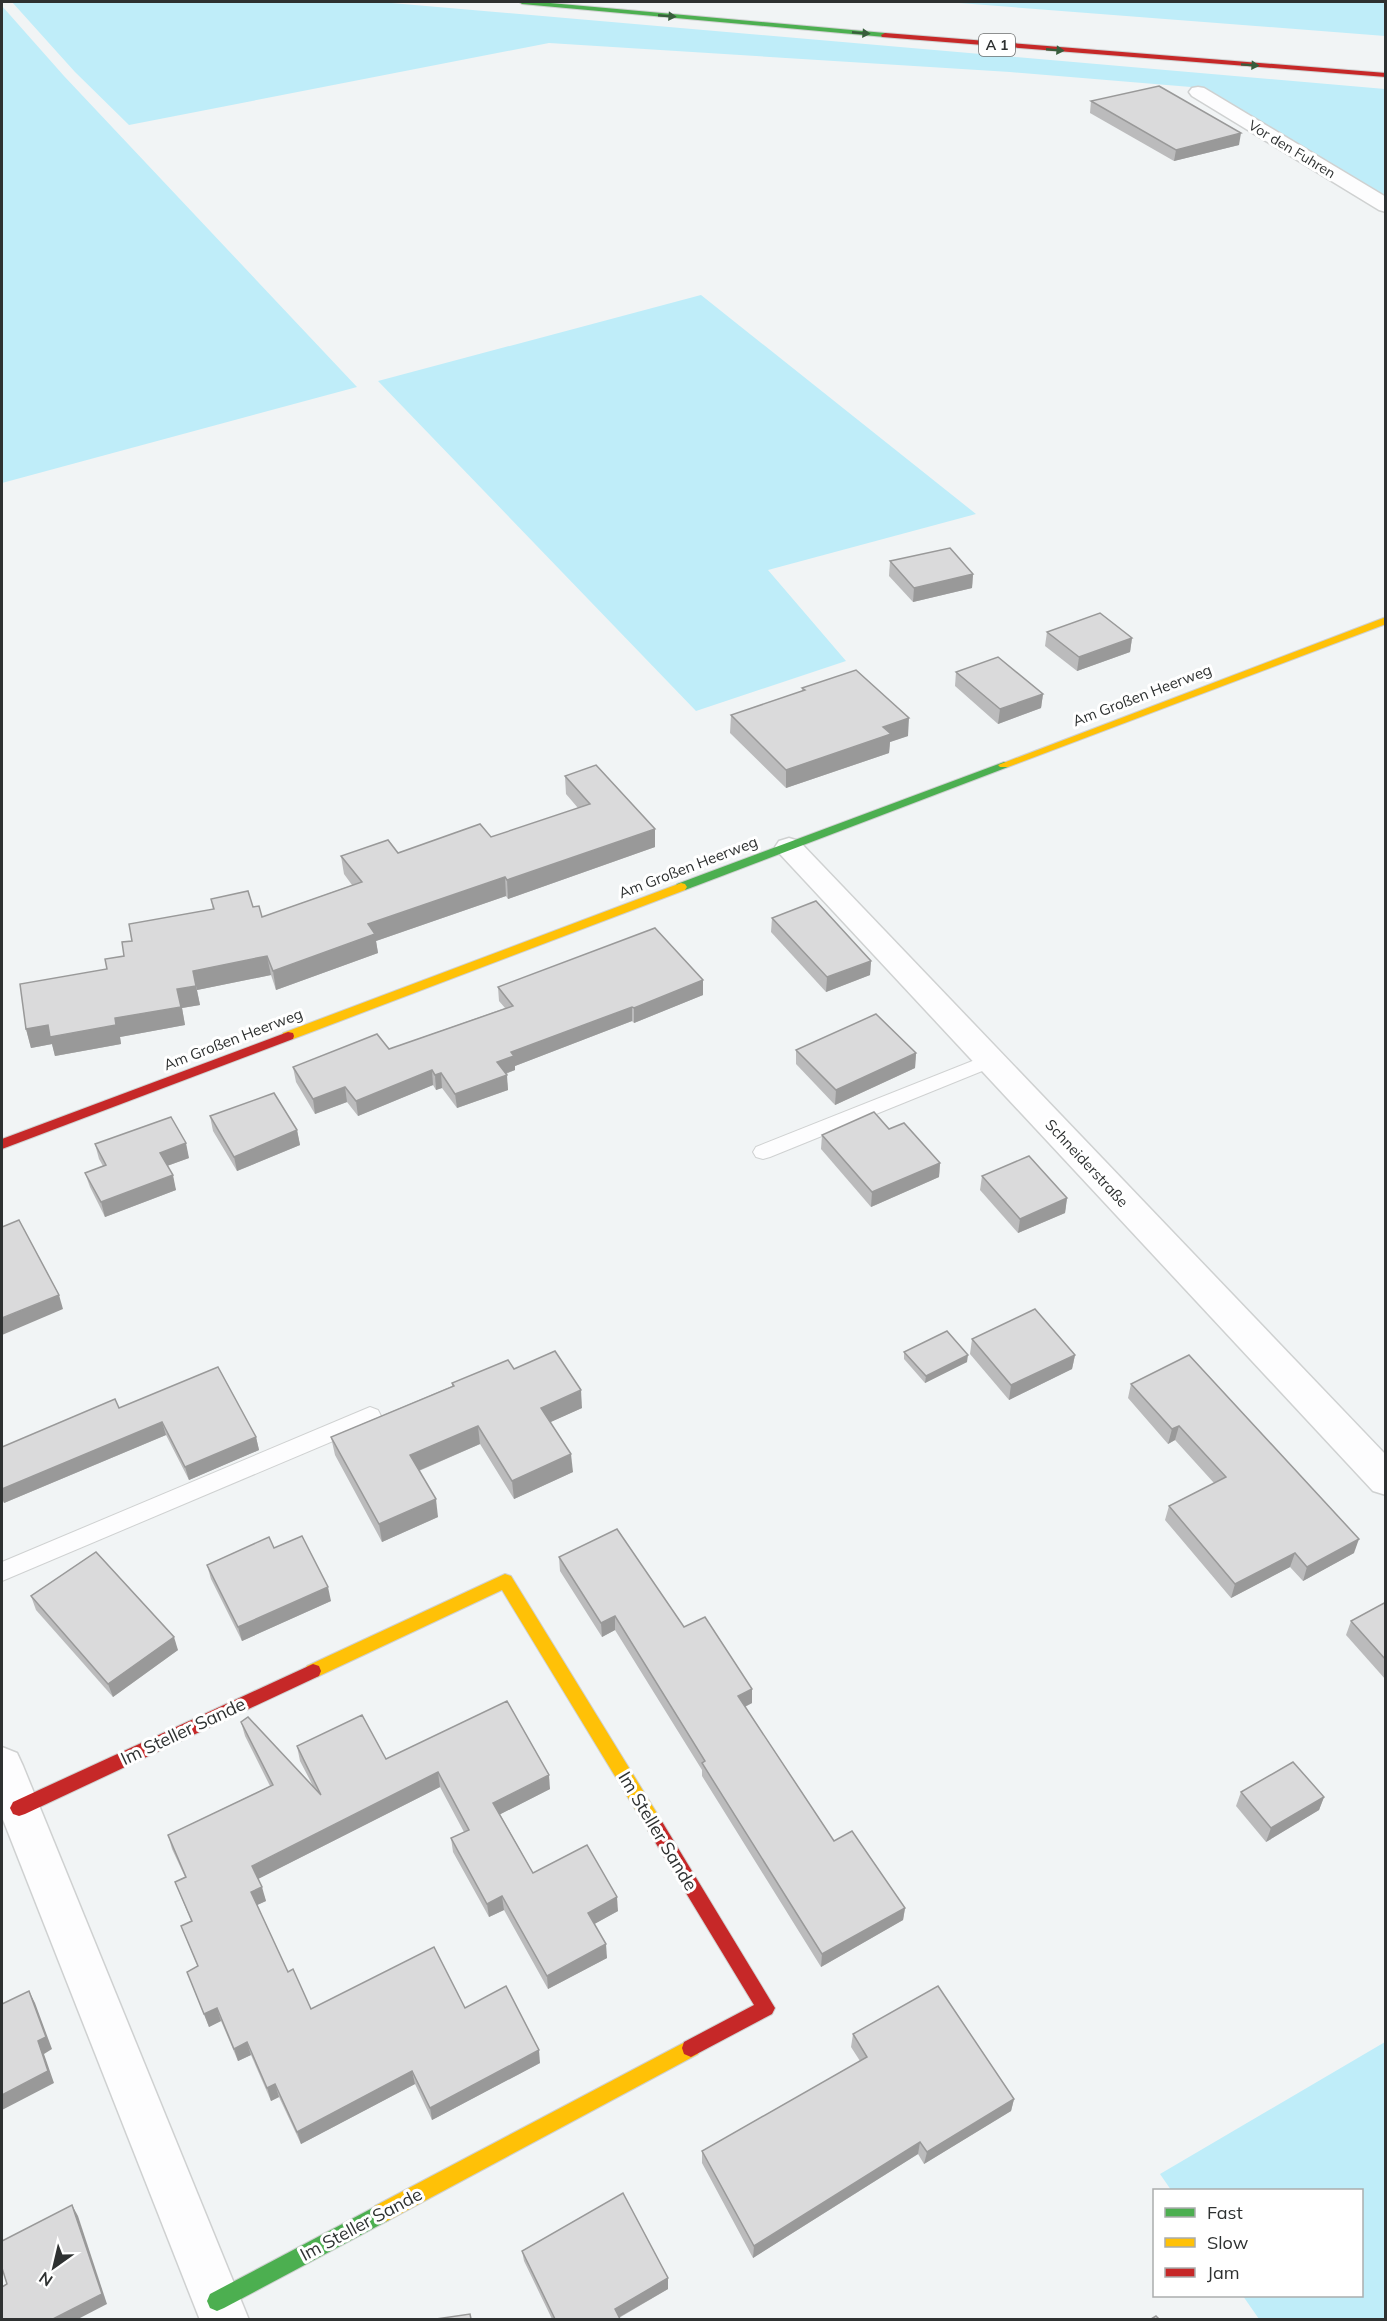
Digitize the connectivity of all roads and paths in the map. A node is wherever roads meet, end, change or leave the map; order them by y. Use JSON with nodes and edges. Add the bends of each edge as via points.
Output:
{"nodes":[{"id":1,"x":522,"y":2,"type":"edge"},
{"id":2,"x":1386,"y":75,"type":"edge"},
{"id":3,"x":1198,"y":92,"type":"dead end"},
{"id":4,"x":1386,"y":207,"type":"edge"},
{"id":5,"x":1386,"y":620,"type":"edge"},
{"id":6,"x":789,"y":847,"type":"junction"},
{"id":7,"x":990,"y":1060,"type":"junction"},
{"id":8,"x":2,"y":1144,"type":"edge"},
{"id":9,"x":763,"y":1152,"type":"dead end"},
{"id":10,"x":370,"y":1416,"type":"dead end"},
{"id":11,"x":1386,"y":1480,"type":"edge"},
{"id":12,"x":2,"y":1572,"type":"edge"},
{"id":13,"x":2,"y":1766,"type":"edge"},
{"id":14,"x":19,"y":1808,"type":"junction"},
{"id":15,"x":221,"y":2310,"type":"edge"}],
"edges":[{"from":1,"to":2,"type":"main road","number":"A 1","one_way":true},
{"from":3,"to":4,"type":"street","name":"Vor den Fuhren"},
{"from":5,"to":6,"type":"main road","name":"Am Großen Heerweg"},
{"from":6,"to":7,"type":"street","name":"Schneiderstraße"},
{"from":6,"to":8,"type":"main road","name":"Am Großen Heerweg"},
{"from":7,"to":9,"type":"lane"},
{"from":7,"to":11,"type":"street","name":"Schneiderstraße"},
{"from":10,"to":12,"type":"lane"},
{"from":13,"to":14,"type":"street","name":"Im Steller Sande"},
{"from":14,"to":15,"type":"street","name":"Im Steller Sande"},
{"from":14,"to":15,"type":"main road","name":"Im Steller Sande","via":[[505,1581],[766,2008]]}]}
